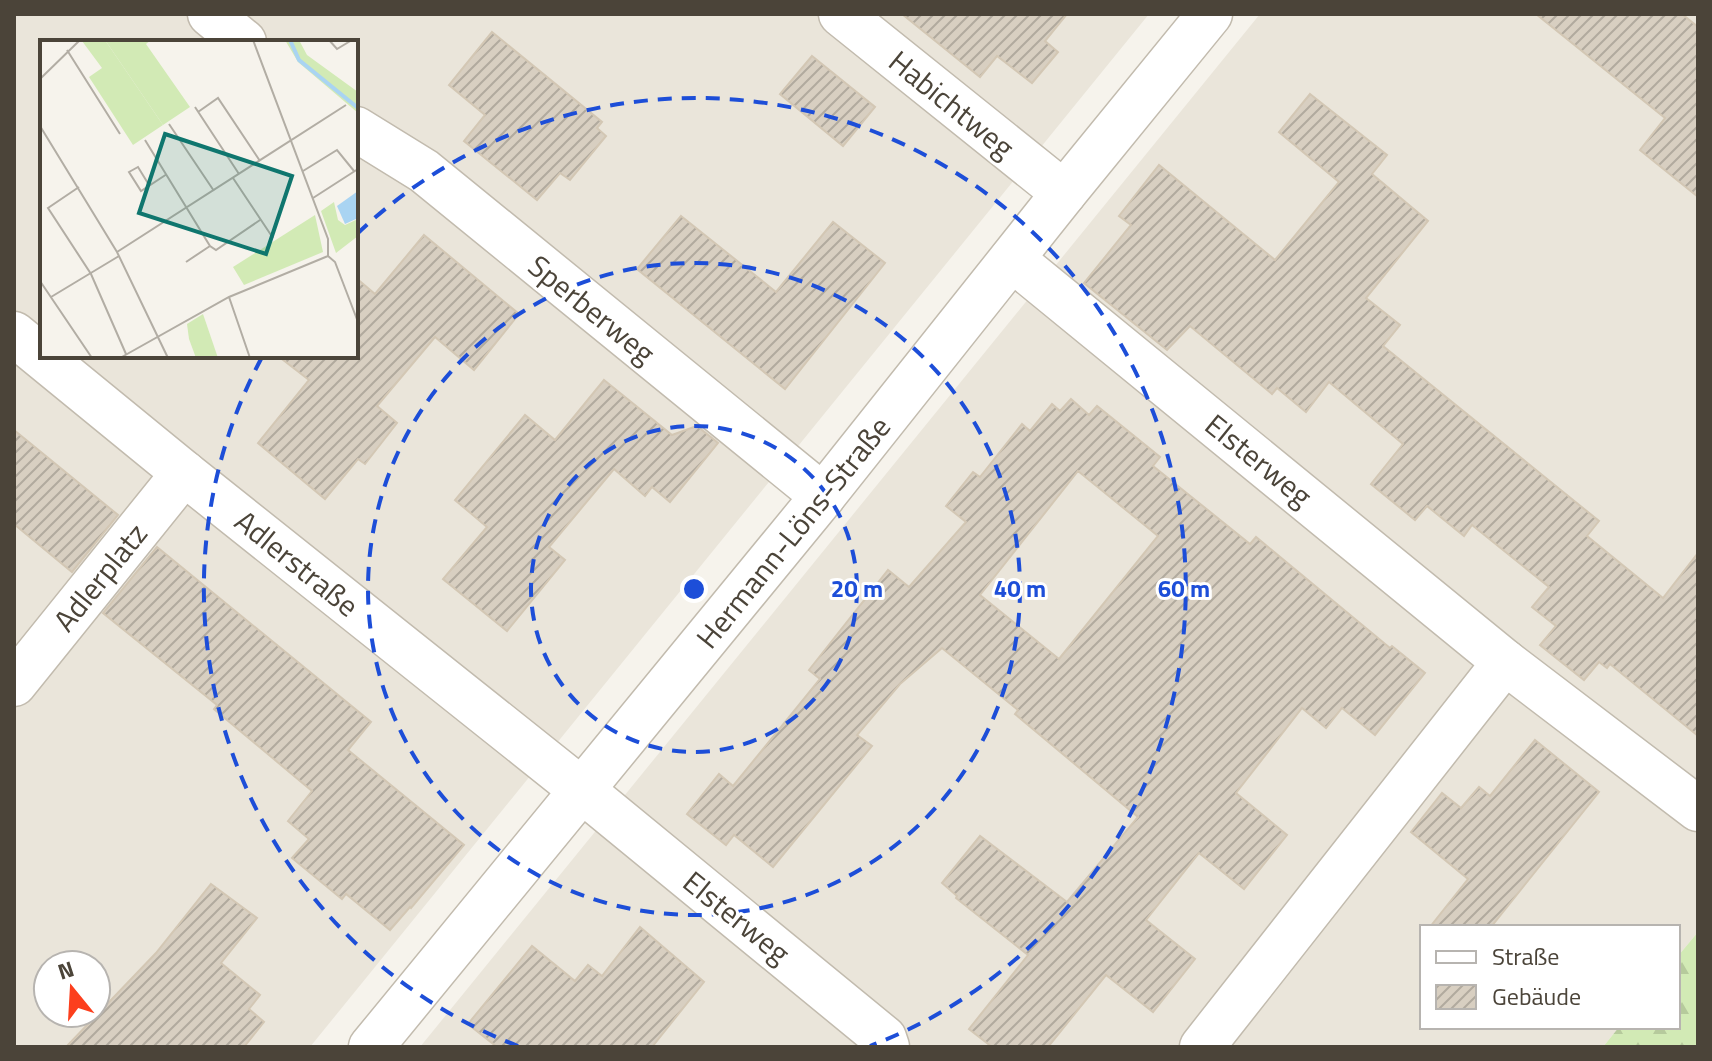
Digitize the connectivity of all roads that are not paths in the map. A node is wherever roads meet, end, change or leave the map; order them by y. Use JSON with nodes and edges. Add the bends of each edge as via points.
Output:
{"nodes":[{"id":1,"x":210,"y":14,"type":"edge"},
{"id":2,"x":841,"y":14,"type":"edge"},
{"id":3,"x":1210,"y":14,"type":"edge"},
{"id":4,"x":242,"y":40,"type":"edge"},
{"id":5,"x":358,"y":130,"type":"edge"},
{"id":6,"x":1064,"y":193,"type":"junction"},
{"id":7,"x":1012,"y":259,"type":"junction"},
{"id":8,"x":14,"y":334,"type":"edge"},
{"id":9,"x":40,"y":355,"type":"edge"},
{"id":10,"x":43,"y":358,"type":"edge"},
{"id":11,"x":184,"y":473,"type":"junction"},
{"id":12,"x":823,"y":496,"type":"junction"},
{"id":13,"x":1505,"y":662,"type":"junction"},
{"id":14,"x":15,"y":681,"type":"edge"},
{"id":15,"x":583,"y":791,"type":"junction"},
{"id":16,"x":1698,"y":809,"type":"edge"},
{"id":17,"x":371,"y":1047,"type":"edge"},
{"id":18,"x":887,"y":1047,"type":"edge"},
{"id":19,"x":1202,"y":1047,"type":"edge"}],
"edges":[{"from":1,"to":4,"type":"street"},
{"from":2,"to":6,"type":"street","name":"Habichtweg"},
{"from":3,"to":6,"type":"street","name":"Hermann-Löns-Straße"},
{"from":5,"to":12,"type":"street","name":"Sperberweg","via":[[424,171]]},
{"from":6,"to":7,"type":"street","name":"Hermann-Löns-Straße"},
{"from":7,"to":12,"type":"street","name":"Hermann-Löns-Straße"},
{"from":7,"to":13,"type":"street","name":"Elsterweg"},
{"from":8,"to":9,"type":"street","name":"Adlerstraße"},
{"from":10,"to":11,"type":"street","name":"Adlerstraße"},
{"from":11,"to":14,"type":"street","name":"Adlerplatz"},
{"from":11,"to":15,"type":"street","name":"Adlerstraße"},
{"from":12,"to":15,"type":"street","name":"Hermann-Löns-Straße"},
{"from":13,"to":16,"type":"street","name":"Elsterweg"},
{"from":13,"to":19,"type":"street"},
{"from":15,"to":17,"type":"street","name":"Hermann-Löns-Straße"},
{"from":15,"to":18,"type":"street","name":"Elsterweg","via":[[884,1038]]}]}
